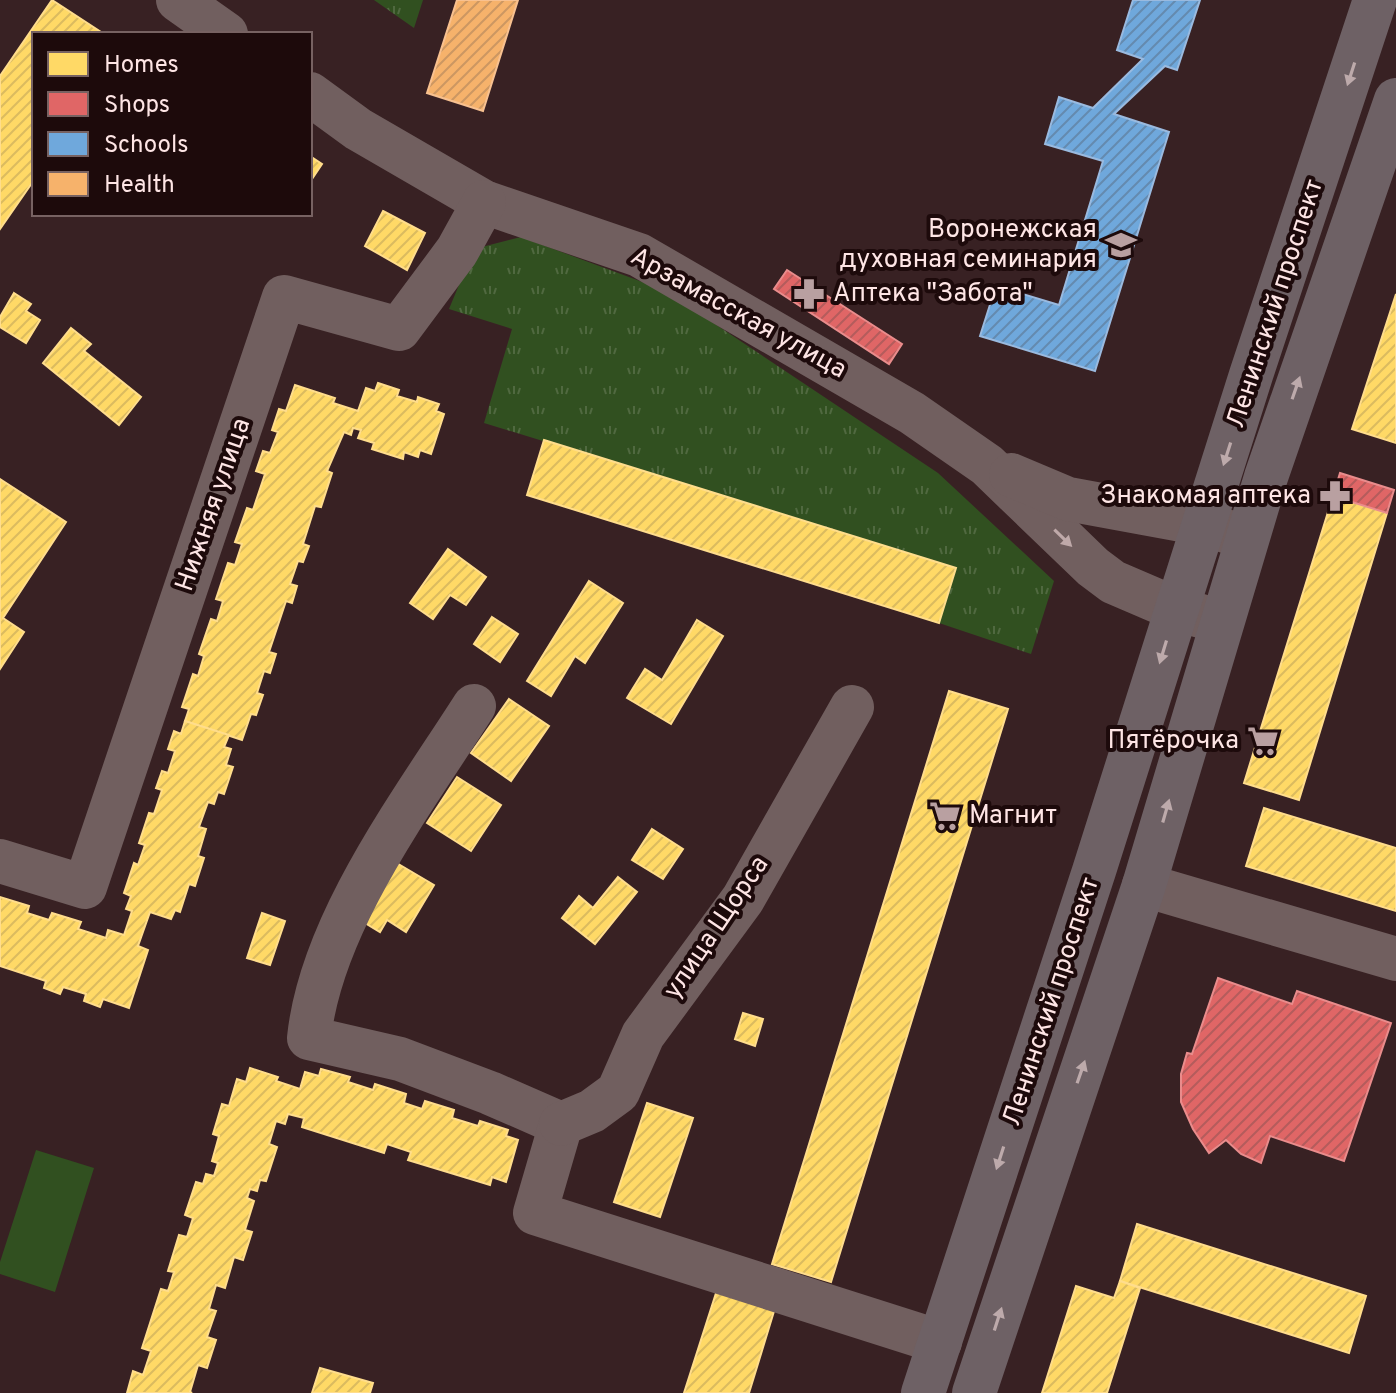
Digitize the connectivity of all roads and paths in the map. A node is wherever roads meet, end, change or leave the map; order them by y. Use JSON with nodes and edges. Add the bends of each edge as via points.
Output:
{"nodes":[{"id":1,"x":178,"y":0,"type":"edge"},
{"id":2,"x":1375,"y":0,"type":"edge"},
{"id":3,"x":223,"y":32,"type":"edge"},
{"id":4,"x":312,"y":95,"type":"edge"},
{"id":5,"x":1396,"y":100,"type":"edge"},
{"id":6,"x":484,"y":202,"type":"junction"},
{"id":7,"x":987,"y":465,"type":"junction"},
{"id":8,"x":1204,"y":524,"type":"junction"},
{"id":9,"x":1247,"y":538,"type":"junction"},
{"id":10,"x":1176,"y":609,"type":"junction"},
{"id":11,"x":1221,"y":622,"type":"junction"},
{"id":12,"x":474,"y":706,"type":"dead end"},
{"id":13,"x":852,"y":707,"type":"dead end"},
{"id":14,"x":0,"y":861,"type":"edge"},
{"id":15,"x":1144,"y":885,"type":"junction"},
{"id":16,"x":1396,"y":959,"type":"edge"},
{"id":17,"x":561,"y":1124,"type":"junction"},
{"id":18,"x":940,"y":1342,"type":"junction"},
{"id":19,"x":923,"y":1393,"type":"edge"},
{"id":20,"x":974,"y":1393,"type":"edge"}],
"edges":[{"from":1,"to":3,"type":"street"},
{"from":2,"to":8,"type":"main road","name":"Ленинский проспект","one_way":true},
{"from":4,"to":6,"type":"street","name":"Арзамасская улица","via":[[358,129]]},
{"from":9,"to":5,"type":"main road","name":"Ленинский проспект","one_way":true},
{"from":6,"to":7,"type":"street","name":"Арзамасская улица","via":[[639,255],[912,413]]},
{"from":6,"to":14,"type":"street","name":"Нижняя улица","via":[[457,251],[399,329],[284,297],[85,887]]},
{"from":7,"to":8,"type":"street","name":"Арзамасская улица","via":[[1068,499]]},
{"from":7,"to":10,"type":"street","name":"Арзамасская улица","one_way":true,"via":[[1093,567],[1113,582]]},
{"from":8,"to":9,"type":"street","name":"Арзамасская улица"},
{"from":8,"to":10,"type":"main road","name":"Ленинский проспект"},
{"from":9,"to":11,"type":"main road","name":"Ленинский проспект"},
{"from":10,"to":11,"type":"street"},
{"from":10,"to":18,"type":"main road","name":"Ленинский проспект","one_way":true},
{"from":15,"to":11,"type":"main road","name":"Ленинский проспект","one_way":true},
{"from":12,"to":17,"type":"street","via":[[343,920],[312,1006],[309,1038],[400,1059]]},
{"from":13,"to":17,"type":"street","name":"улица Щорса","via":[[743,899],[643,1035],[618,1092]]},
{"from":15,"to":16,"type":"street"},
{"from":20,"to":15,"type":"main road","name":"Ленинский проспект","one_way":true},
{"from":17,"to":18,"type":"street","via":[[535,1213]]},
{"from":18,"to":19,"type":"main road","name":"Ленинский проспект"}]}
